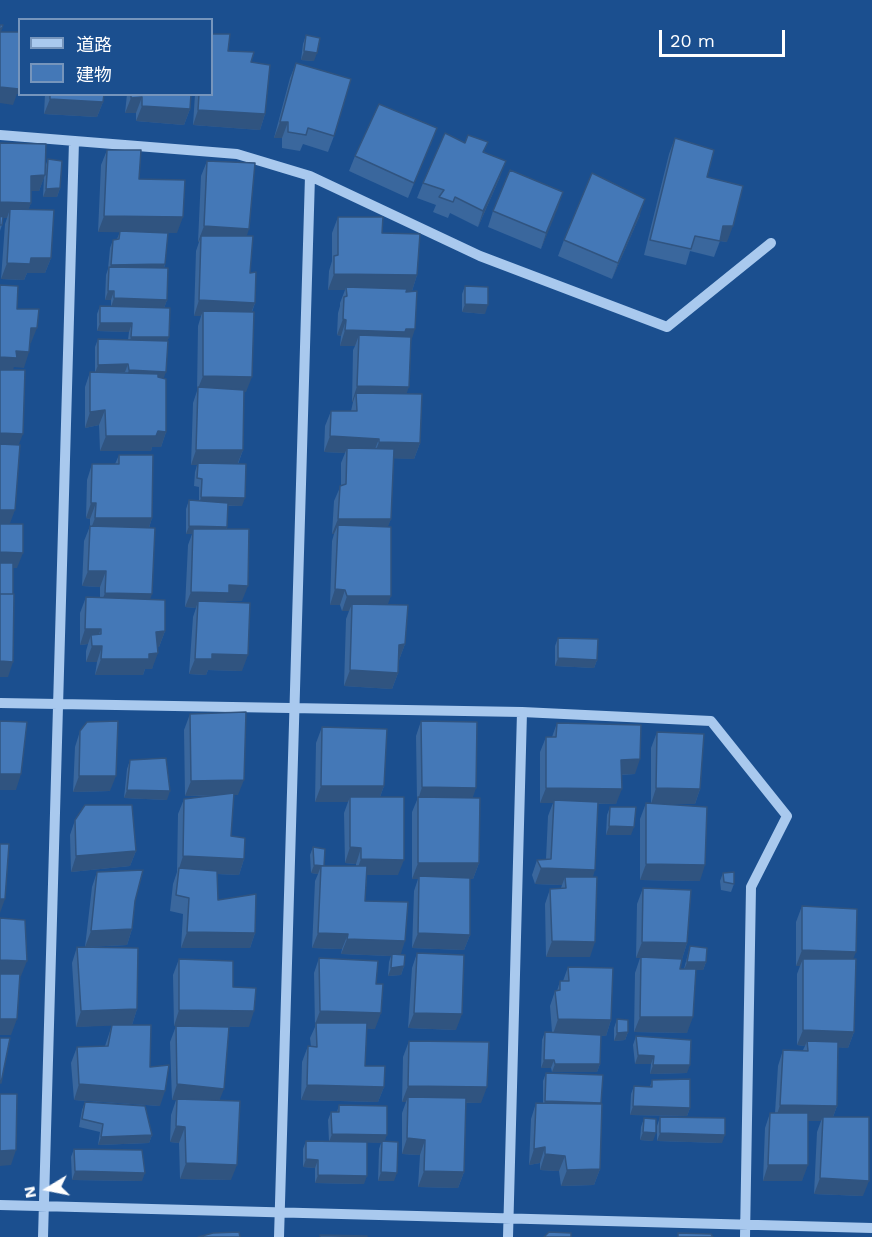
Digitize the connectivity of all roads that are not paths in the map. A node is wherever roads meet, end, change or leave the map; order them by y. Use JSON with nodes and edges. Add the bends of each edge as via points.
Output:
{"nodes":[{"id":1,"x":0,"y":135,"type":"edge"},
{"id":2,"x":74,"y":141,"type":"junction"},
{"id":3,"x":310,"y":176,"type":"junction"},
{"id":4,"x":771,"y":243,"type":"dead end"},
{"id":5,"x":0,"y":703,"type":"edge"},
{"id":6,"x":59,"y":704,"type":"junction"},
{"id":7,"x":295,"y":708,"type":"junction"},
{"id":8,"x":522,"y":712,"type":"junction"},
{"id":9,"x":0,"y":1205,"type":"edge"},
{"id":10,"x":43,"y":1206,"type":"junction"},
{"id":11,"x":280,"y":1213,"type":"junction"},
{"id":12,"x":508,"y":1218,"type":"junction"},
{"id":13,"x":745,"y":1224,"type":"junction"},
{"id":14,"x":872,"y":1228,"type":"edge"},
{"id":15,"x":43,"y":1237,"type":"edge"},
{"id":16,"x":279,"y":1237,"type":"edge"},
{"id":17,"x":508,"y":1237,"type":"edge"},
{"id":18,"x":745,"y":1237,"type":"edge"}],
"edges":[{"from":1,"to":2,"type":"street"},
{"from":2,"to":3,"type":"street","via":[[237,154]]},
{"from":2,"to":6,"type":"street"},
{"from":3,"to":4,"type":"street","via":[[480,256],[668,327]]},
{"from":3,"to":7,"type":"street"},
{"from":5,"to":6,"type":"street"},
{"from":6,"to":7,"type":"street"},
{"from":6,"to":10,"type":"street"},
{"from":7,"to":8,"type":"street"},
{"from":7,"to":11,"type":"street"},
{"from":8,"to":12,"type":"street"},
{"from":8,"to":13,"type":"street","via":[[711,721],[787,816],[751,887]]},
{"from":9,"to":10,"type":"street"},
{"from":10,"to":11,"type":"street"},
{"from":10,"to":15,"type":"street"},
{"from":11,"to":12,"type":"street"},
{"from":11,"to":16,"type":"street"},
{"from":12,"to":13,"type":"street"},
{"from":12,"to":17,"type":"street"},
{"from":13,"to":14,"type":"street"},
{"from":13,"to":18,"type":"street"}]}
